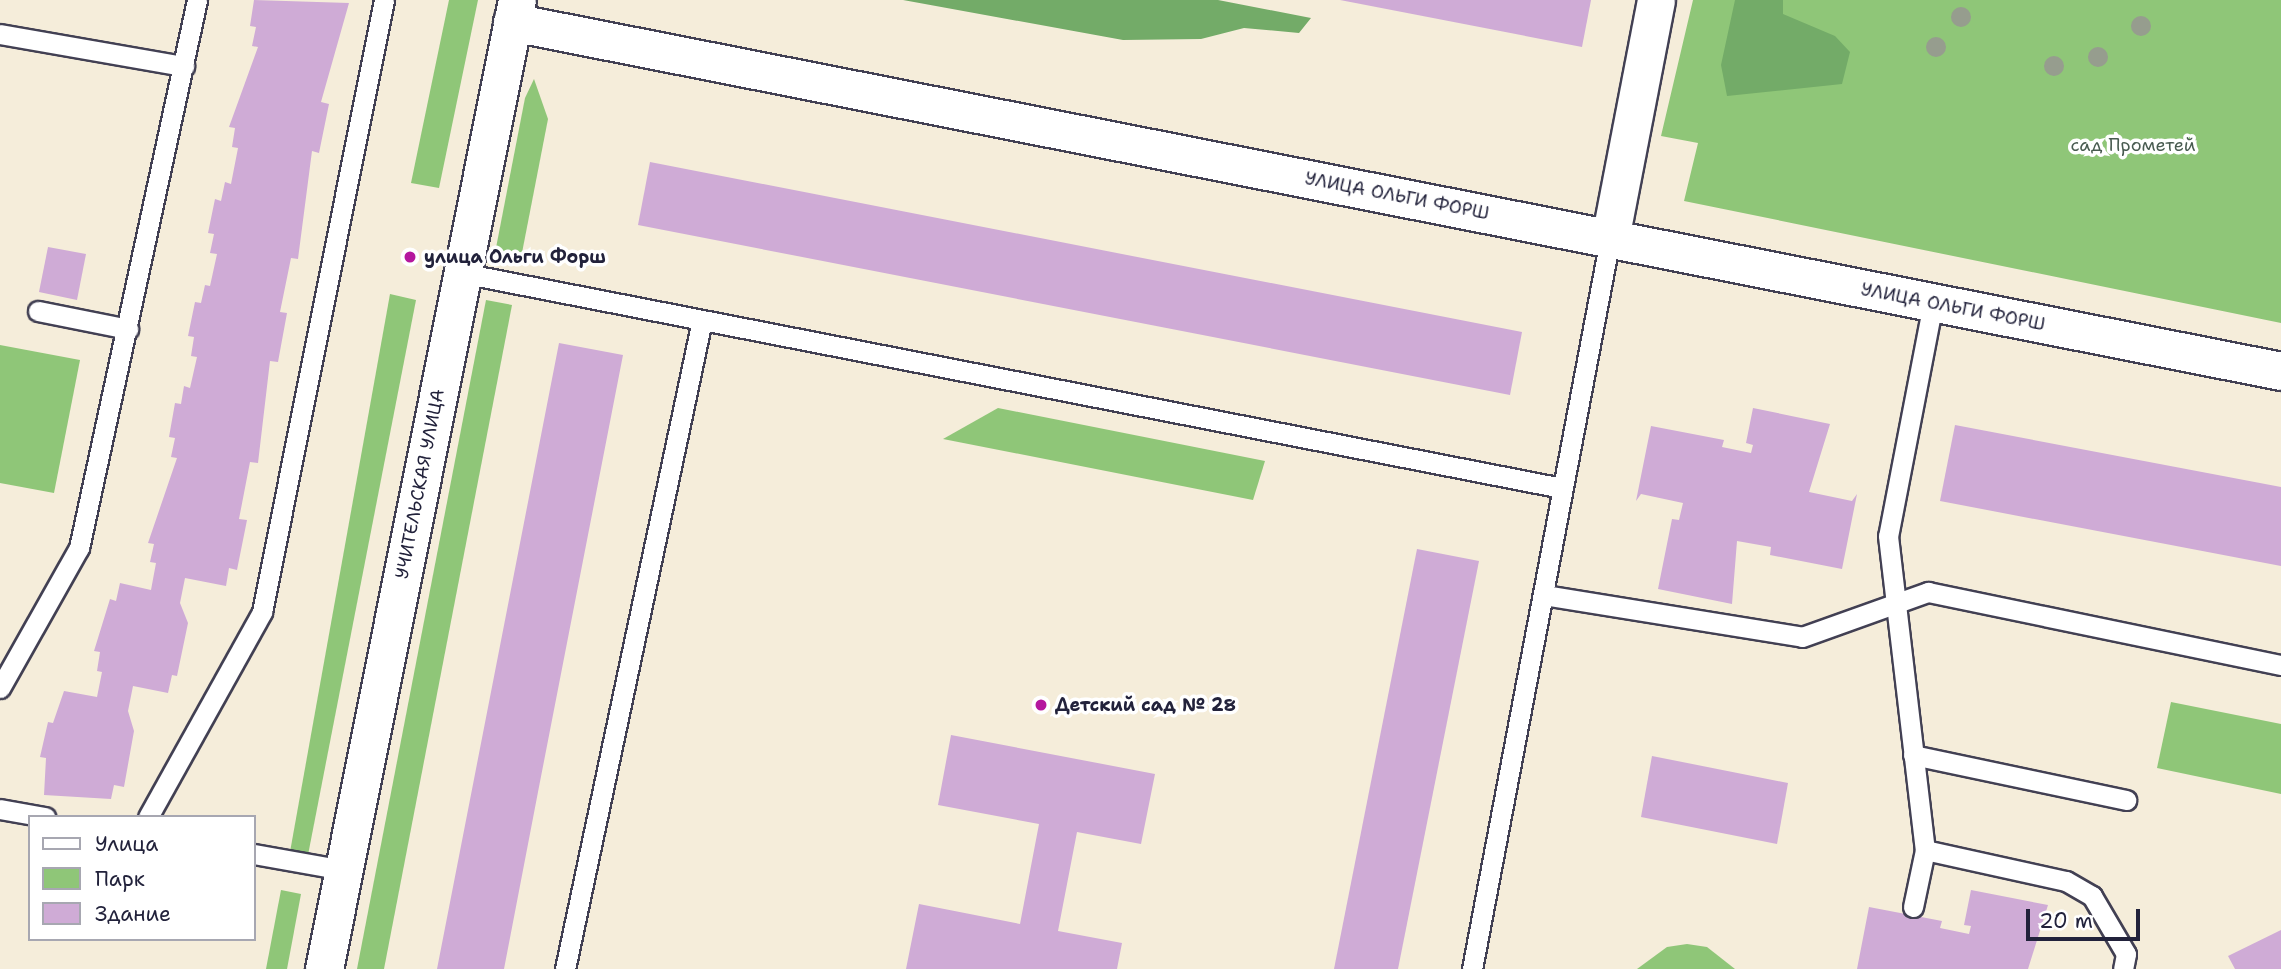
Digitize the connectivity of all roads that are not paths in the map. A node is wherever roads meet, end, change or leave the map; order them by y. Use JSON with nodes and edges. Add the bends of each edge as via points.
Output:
{"nodes":[{"id":1,"x":197,"y":0,"type":"edge"},
{"id":2,"x":384,"y":0,"type":"edge"},
{"id":3,"x":1656,"y":0,"type":"edge"},
{"id":4,"x":514,"y":11,"type":"edge"},
{"id":5,"x":0,"y":34,"type":"edge"},
{"id":6,"x":184,"y":66,"type":"junction"},
{"id":7,"x":1610,"y":239,"type":"junction"},
{"id":8,"x":462,"y":273,"type":"junction"},
{"id":9,"x":1934,"y":303,"type":"junction"},
{"id":10,"x":38,"y":311,"type":"dead end"},
{"id":11,"x":702,"y":320,"type":"junction"},
{"id":12,"x":128,"y":328,"type":"junction"},
{"id":13,"x":2281,"y":371,"type":"edge"},
{"id":14,"x":1562,"y":488,"type":"junction"},
{"id":15,"x":1544,"y":595,"type":"junction"},
{"id":16,"x":1894,"y":605,"type":"junction"},
{"id":17,"x":2281,"y":664,"type":"edge"},
{"id":18,"x":0,"y":688,"type":"edge"},
{"id":19,"x":1913,"y":755,"type":"junction"},
{"id":20,"x":2126,"y":800,"type":"dead end"},
{"id":21,"x":0,"y":809,"type":"edge"},
{"id":22,"x":34,"y":815,"type":"edge"},
{"id":23,"x":149,"y":815,"type":"edge"},
{"id":24,"x":1925,"y":850,"type":"junction"},
{"id":25,"x":256,"y":854,"type":"edge"},
{"id":26,"x":344,"y":870,"type":"junction"},
{"id":27,"x":1913,"y":907,"type":"dead end"},
{"id":28,"x":324,"y":969,"type":"edge"},
{"id":29,"x":565,"y":969,"type":"edge"},
{"id":30,"x":1472,"y":969,"type":"edge"},
{"id":31,"x":2123,"y":969,"type":"edge"}],
"edges":[{"from":1,"to":6,"type":"lane"},
{"from":2,"to":23,"type":"lane","via":[[262,612]]},
{"from":3,"to":7,"type":"street"},
{"from":4,"to":7,"type":"street","name":"УЛИЦА ОЛЬГИ ФОРШ"},
{"from":4,"to":8,"type":"street","name":"УЧИТЕЛЬСКАЯ УЛИЦА"},
{"from":5,"to":6,"type":"lane"},
{"from":6,"to":12,"type":"lane"},
{"from":7,"to":9,"type":"street","name":"УЛИЦА ОЛЬГИ ФОРШ"},
{"from":7,"to":14,"type":"lane"},
{"from":8,"to":11,"type":"lane"},
{"from":8,"to":26,"type":"street","name":"УЧИТЕЛЬСКАЯ УЛИЦА"},
{"from":9,"to":13,"type":"street","name":"УЛИЦА ОЛЬГИ ФОРШ"},
{"from":9,"to":16,"type":"lane","via":[[1888,536]]},
{"from":10,"to":12,"type":"lane"},
{"from":11,"to":14,"type":"lane"},
{"from":11,"to":29,"type":"lane"},
{"from":12,"to":18,"type":"lane","via":[[79,548]]},
{"from":14,"to":15,"type":"lane"},
{"from":15,"to":16,"type":"lane","via":[[1802,637]]},
{"from":15,"to":30,"type":"lane"},
{"from":16,"to":17,"type":"lane","via":[[1928,592]]},
{"from":16,"to":19,"type":"lane"},
{"from":19,"to":20,"type":"lane"},
{"from":19,"to":24,"type":"lane"},
{"from":21,"to":22,"type":"lane"},
{"from":24,"to":27,"type":"lane"},
{"from":24,"to":31,"type":"lane","via":[[2066,881],[2083,891],[2112,922],[2126,954]]},
{"from":25,"to":26,"type":"lane"},
{"from":26,"to":28,"type":"street","name":"УЧИТЕЛЬСКАЯ УЛИЦА"}]}
